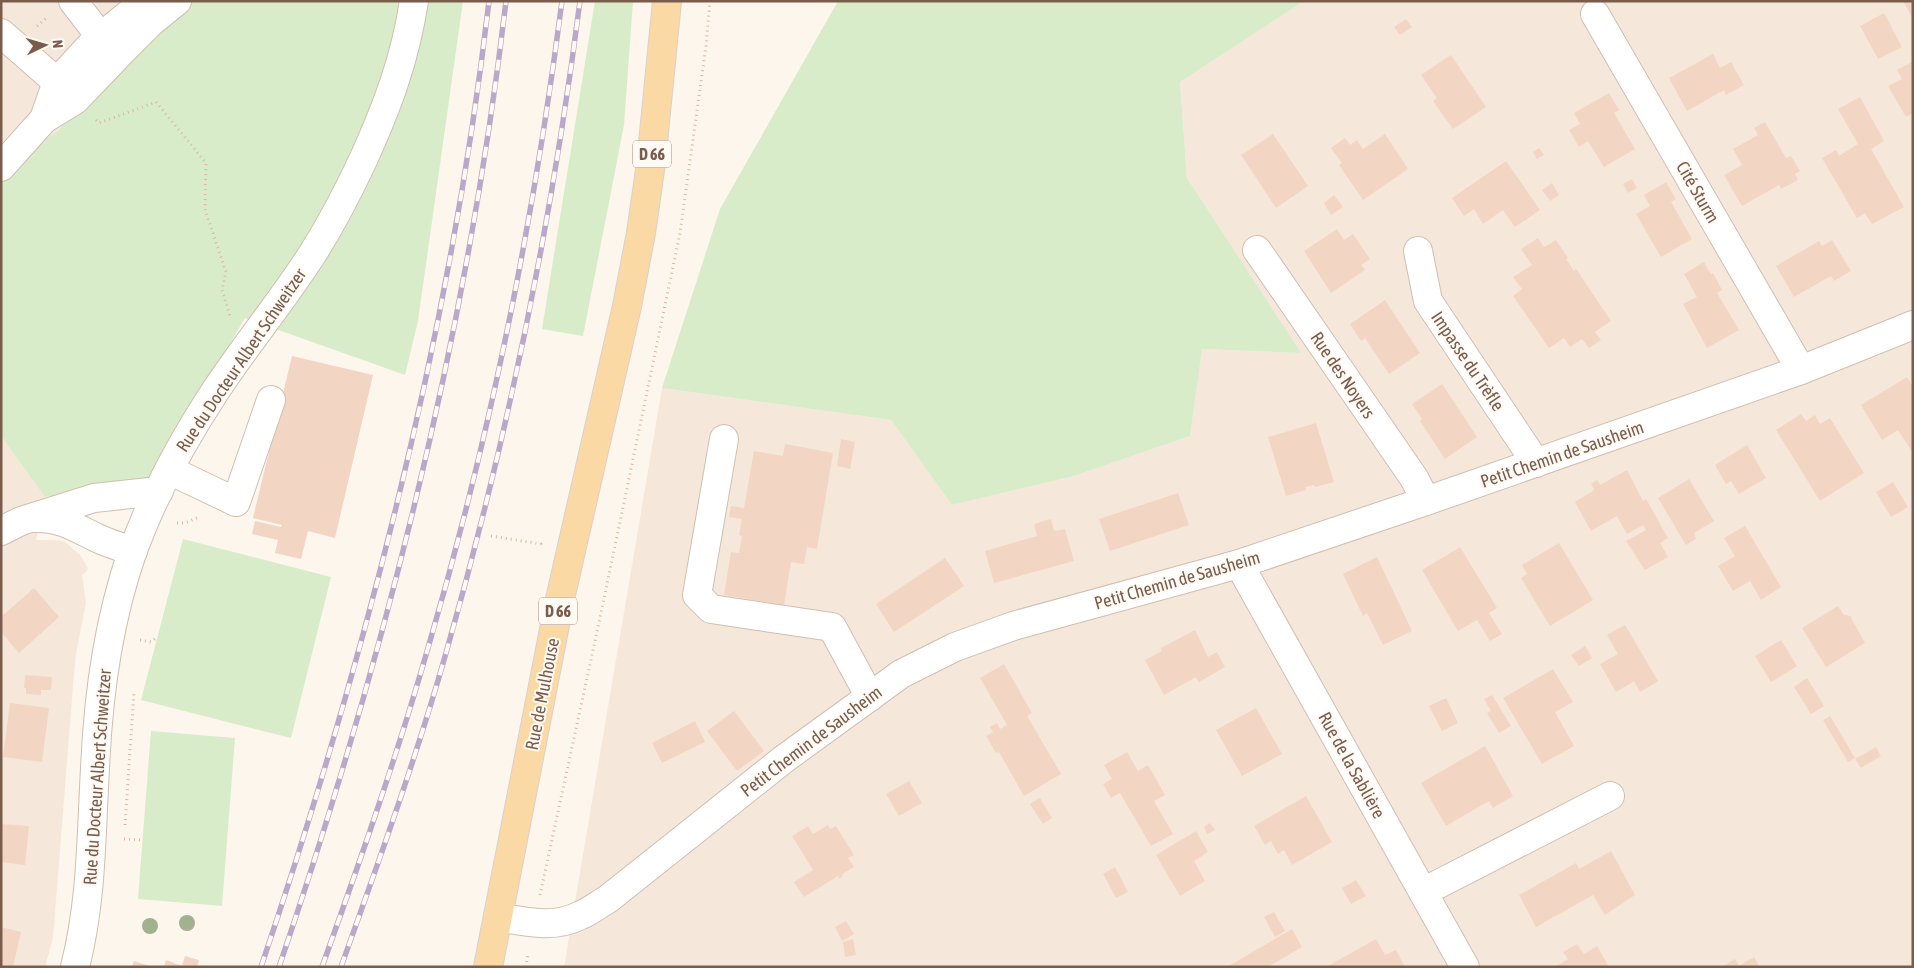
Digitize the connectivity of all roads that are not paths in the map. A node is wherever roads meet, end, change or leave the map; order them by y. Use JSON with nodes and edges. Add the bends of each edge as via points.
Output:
{"nodes":[{"id":1,"x":73,"y":1,"type":"edge"},
{"id":2,"x":145,"y":1,"type":"edge"},
{"id":3,"x":414,"y":1,"type":"edge"},
{"id":4,"x":667,"y":1,"type":"edge"},
{"id":5,"x":174,"y":2,"type":"edge"},
{"id":6,"x":1595,"y":14,"type":"dead end"},
{"id":7,"x":1,"y":33,"type":"edge"},
{"id":8,"x":113,"y":42,"type":"junction"},
{"id":9,"x":57,"y":82,"type":"junction"},
{"id":10,"x":44,"y":119,"type":"junction"},
{"id":11,"x":1,"y":167,"type":"edge"},
{"id":12,"x":1257,"y":250,"type":"dead end"},
{"id":13,"x":1418,"y":251,"type":"dead end"},
{"id":14,"x":1913,"y":325,"type":"edge"},
{"id":15,"x":1801,"y":370,"type":"junction"},
{"id":16,"x":271,"y":400,"type":"dead end"},
{"id":17,"x":724,"y":439,"type":"dead end"},
{"id":18,"x":1536,"y":463,"type":"junction"},
{"id":19,"x":164,"y":481,"type":"junction"},
{"id":20,"x":1426,"y":501,"type":"junction"},
{"id":21,"x":36,"y":518,"type":"junction"},
{"id":22,"x":1,"y":531,"type":"edge"},
{"id":23,"x":133,"y":552,"type":"junction"},
{"id":24,"x":1239,"y":564,"type":"junction"},
{"id":25,"x":870,"y":697,"type":"junction"},
{"id":26,"x":1610,"y":796,"type":"dead end"},
{"id":27,"x":1423,"y":892,"type":"junction"},
{"id":28,"x":498,"y":917,"type":"junction"},
{"id":29,"x":75,"y":967,"type":"edge"},
{"id":30,"x":488,"y":967,"type":"edge"},
{"id":31,"x":1465,"y":967,"type":"edge"}],
"edges":[{"from":1,"to":8,"type":"street","via":[[93,27]]},
{"from":2,"to":8,"type":"street"},
{"from":3,"to":19,"type":"street","name":"Rue du Docteur Albert Schweitzer","via":[[400,68],[349,189],[314,252],[184,441]]},
{"from":4,"to":28,"type":"main road","name":"Rue de Mulhouse","number":"D 66","via":[[651,163],[627,306],[560,599]]},
{"from":5,"to":8,"type":"street"},
{"from":6,"to":15,"type":"street","name":"Cité Sturm"},
{"from":7,"to":9,"type":"street"},
{"from":8,"to":9,"type":"street","via":[[76,60]]},
{"from":8,"to":10,"type":"street","via":[[74,100]]},
{"from":9,"to":10,"type":"street"},
{"from":10,"to":11,"type":"street"},
{"from":12,"to":20,"type":"street","name":"Rue des Noyers","via":[[1414,478]]},
{"from":13,"to":18,"type":"street","name":"Impasse du Trèfle","via":[[1428,301]]},
{"from":14,"to":15,"type":"street","name":"Petit Chemin de Sausheim"},
{"from":15,"to":18,"type":"street","name":"Petit Chemin de Sausheim"},
{"from":16,"to":19,"type":"street","via":[[236,502]]},
{"from":17,"to":25,"type":"street","via":[[696,595],[711,609],[832,626]]},
{"from":18,"to":20,"type":"street","name":"Petit Chemin de Sausheim"},
{"from":19,"to":21,"type":"street","via":[[62,507]]},
{"from":19,"to":23,"type":"street","name":"Rue du Docteur Albert Schweitzer"},
{"from":20,"to":24,"type":"street","name":"Petit Chemin de Sausheim"},
{"from":21,"to":22,"type":"street"},
{"from":21,"to":23,"type":"street","via":[[63,521]]},
{"from":23,"to":29,"type":"street","name":"Rue du Docteur Albert Schweitzer","via":[[120,590],[103,675],[90,879]]},
{"from":24,"to":25,"type":"street","name":"Petit Chemin de Sausheim","via":[[1013,626],[955,647],[901,674]]},
{"from":24,"to":27,"type":"street","name":"Rue de la Sablière"},
{"from":25,"to":28,"type":"street","name":"Petit Chemin de Sausheim","via":[[784,759],[608,899],[581,916],[545,924]]},
{"from":26,"to":27,"type":"street"},
{"from":27,"to":31,"type":"street","name":"Rue de la Sablière"},
{"from":28,"to":30,"type":"main road","name":"Rue de Mulhouse","number":"D 66"}]}
